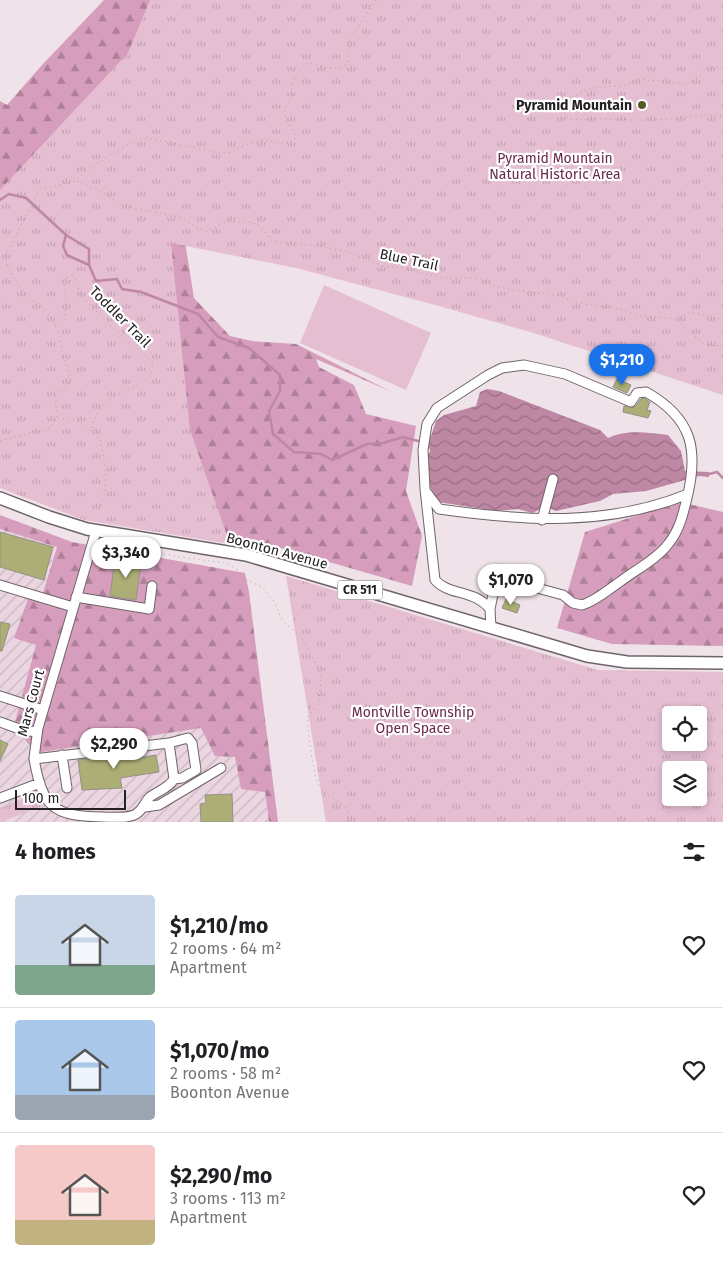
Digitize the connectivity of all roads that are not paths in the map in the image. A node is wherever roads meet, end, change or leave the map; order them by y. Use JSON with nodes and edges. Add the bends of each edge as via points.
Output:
{"nodes":[{"id":1,"x":551,"y":481,"type":"dead end"},
{"id":2,"x":425,"y":489,"type":"junction"},
{"id":3,"x":688,"y":494,"type":"junction"},
{"id":4,"x":0,"y":498,"type":"edge"},
{"id":5,"x":542,"y":515,"type":"junction"},
{"id":6,"x":96,"y":531,"type":"junction"},
{"id":7,"x":0,"y":585,"type":"edge"},
{"id":8,"x":152,"y":586,"type":"dead end"},
{"id":9,"x":76,"y":596,"type":"junction"},
{"id":10,"x":73,"y":607,"type":"junction"},
{"id":11,"x":490,"y":609,"type":"junction"},
{"id":12,"x":491,"y":628,"type":"junction"},
{"id":13,"x":723,"y":663,"type":"edge"},
{"id":14,"x":0,"y":696,"type":"edge"},
{"id":15,"x":42,"y":710,"type":"junction"},
{"id":16,"x":0,"y":722,"type":"edge"},
{"id":17,"x":36,"y":732,"type":"junction"},
{"id":18,"x":169,"y":743,"type":"junction"},
{"id":19,"x":62,"y":755,"type":"junction"},
{"id":20,"x":34,"y":759,"type":"junction"},
{"id":21,"x":221,"y":768,"type":"dead end"},
{"id":22,"x":174,"y":779,"type":"junction"},
{"id":23,"x":40,"y":783,"type":"junction"},
{"id":24,"x":67,"y":788,"type":"dead end"},
{"id":25,"x":0,"y":798,"type":"edge"},
{"id":26,"x":145,"y":807,"type":"junction"},
{"id":27,"x":114,"y":819,"type":"edge"}],
"edges":[{"from":1,"to":5,"type":"lane"},
{"from":2,"to":3,"type":"lane","via":[[425,432],[437,408],[502,368],[524,365],[565,374],[631,402],[637,393],[646,392],[659,399],[674,411],[692,446]]},
{"from":2,"to":5,"type":"lane","via":[[439,509],[503,518]]},
{"from":2,"to":11,"type":"lane","via":[[435,580],[444,587],[484,601]]},
{"from":3,"to":5,"type":"lane","via":[[656,506],[569,520]]},
{"from":3,"to":11,"type":"lane","via":[[680,525],[667,546],[586,604],[579,605],[563,595],[503,580],[495,581]]},
{"from":4,"to":6,"type":"main road","name":"Boonton Avenue","number":"CR 511"},
{"from":6,"to":9,"type":"lane","name":"Mars Court"},
{"from":6,"to":12,"type":"main road","name":"Boonton Avenue","number":"CR 511","via":[[246,555]]},
{"from":7,"to":10,"type":"lane"},
{"from":8,"to":9,"type":"lane","via":[[149,609]]},
{"from":9,"to":10,"type":"lane","name":"Mars Court"},
{"from":10,"to":15,"type":"lane","name":"Mars Court"},
{"from":11,"to":12,"type":"lane"},
{"from":12,"to":13,"type":"main road","name":"Boonton Avenue","number":"CR 511","via":[[600,659]]},
{"from":14,"to":15,"type":"lane"},
{"from":15,"to":17,"type":"lane","name":"Mars Court"},
{"from":16,"to":17,"type":"lane"},
{"from":17,"to":20,"type":"lane","name":"Mars Court"},
{"from":18,"to":19,"type":"lane"},
{"from":18,"to":22,"type":"lane"},
{"from":18,"to":22,"type":"lane","name":"Mars Court","via":[[188,738],[192,743],[196,770]]},
{"from":19,"to":20,"type":"lane"},
{"from":19,"to":24,"type":"lane"},
{"from":20,"to":23,"type":"lane","name":"Mars Court"},
{"from":21,"to":26,"type":"lane","via":[[159,805]]},
{"from":22,"to":26,"type":"lane","name":"Mars Court","via":[[149,798]]},
{"from":23,"to":25,"type":"lane"},
{"from":23,"to":27,"type":"lane","name":"Mars Court","via":[[50,804],[60,812]]},
{"from":26,"to":27,"type":"lane","name":"Mars Court","via":[[134,816]]}]}
